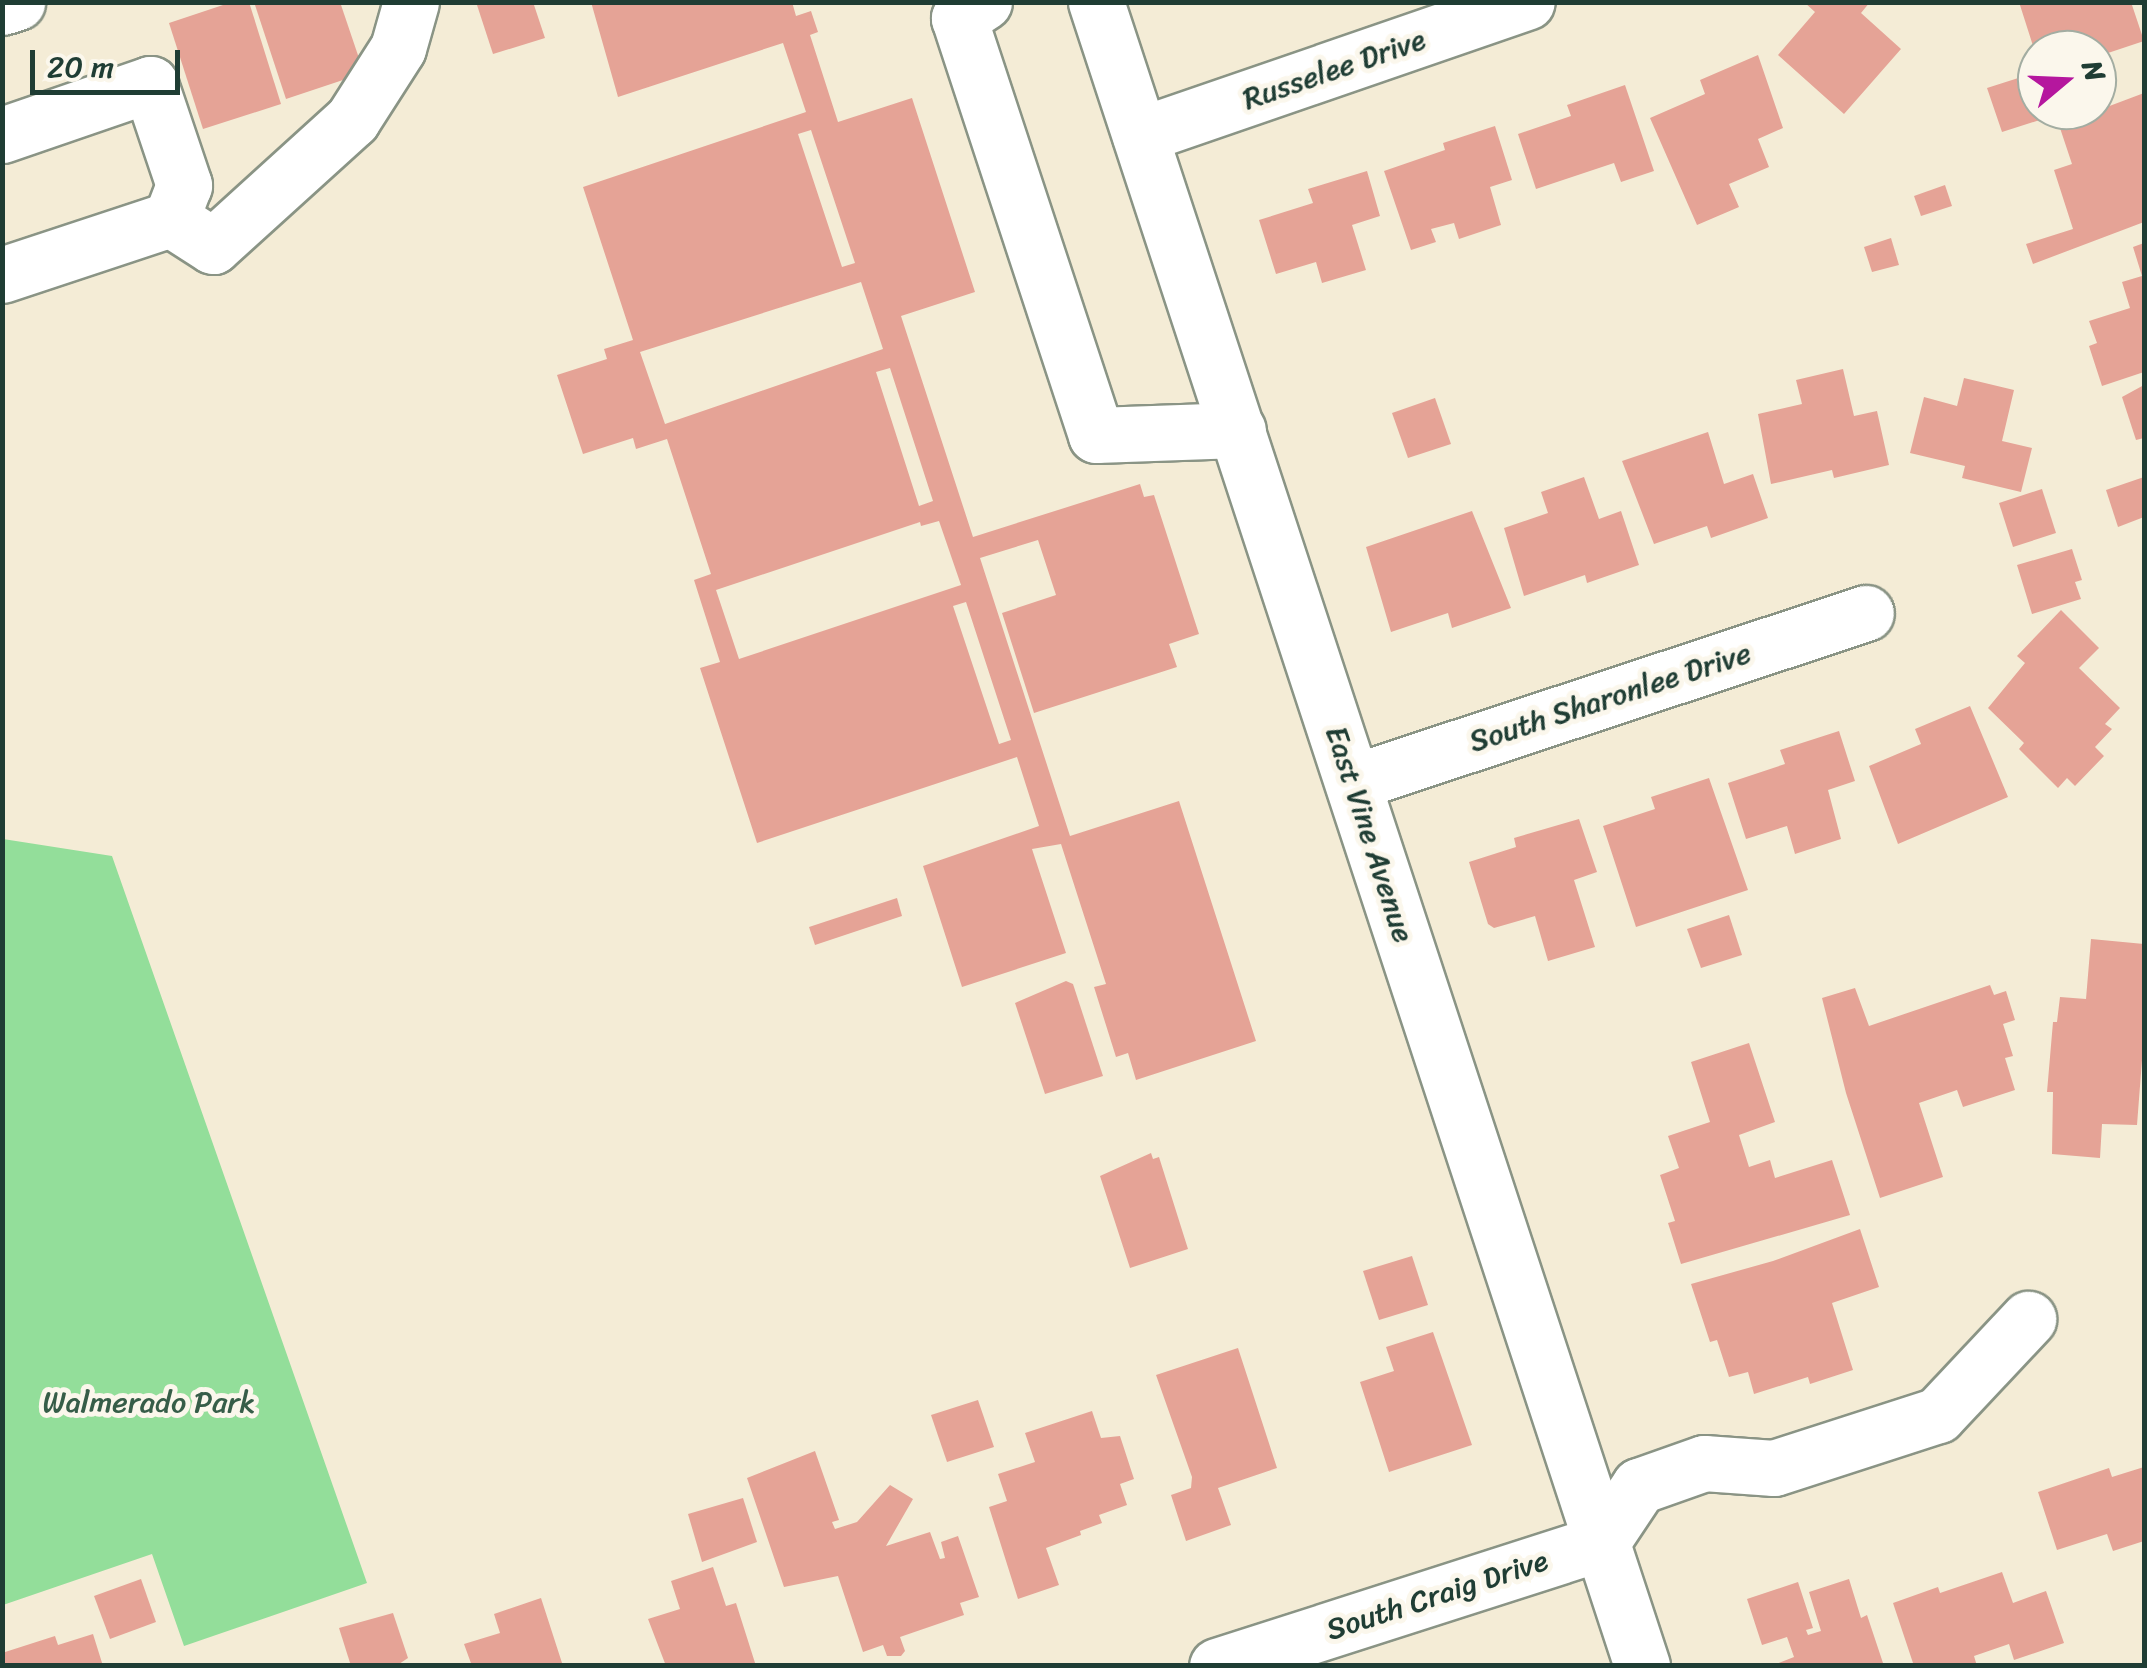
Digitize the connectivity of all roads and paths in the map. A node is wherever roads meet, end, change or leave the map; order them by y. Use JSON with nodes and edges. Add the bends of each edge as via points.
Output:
{"nodes":[{"id":1,"x":18,"y":2,"type":"edge"},
{"id":2,"x":411,"y":2,"type":"edge"},
{"id":3,"x":984,"y":2,"type":"edge"},
{"id":4,"x":1096,"y":2,"type":"edge"},
{"id":5,"x":1527,"y":2,"type":"edge"},
{"id":6,"x":2,"y":8,"type":"edge"},
{"id":7,"x":2,"y":135,"type":"edge"},
{"id":8,"x":1140,"y":135,"type":"junction"},
{"id":9,"x":171,"y":220,"type":"junction"},
{"id":10,"x":2,"y":275,"type":"edge"},
{"id":11,"x":1238,"y":430,"type":"junction"},
{"id":12,"x":1866,"y":612,"type":"dead end"},
{"id":13,"x":1354,"y":782,"type":"junction"},
{"id":14,"x":2028,"y":1320,"type":"dead end"},
{"id":15,"x":1600,"y":1542,"type":"junction"},
{"id":16,"x":1217,"y":1666,"type":"edge"},
{"id":17,"x":1642,"y":1666,"type":"edge"}],
"edges":[{"from":1,"to":6,"type":"street"},
{"from":2,"to":9,"type":"street","via":[[398,48],[352,120],[213,246]]},
{"from":3,"to":11,"type":"street","via":[[959,18],[1096,435]]},
{"from":4,"to":8,"type":"street","name":"East Vine Avenue"},
{"from":5,"to":8,"type":"street","name":"Russelee Drive"},
{"from":7,"to":9,"type":"street","via":[[150,84],[184,185]]},
{"from":8,"to":11,"type":"street","name":"East Vine Avenue"},
{"from":9,"to":10,"type":"street"},
{"from":11,"to":13,"type":"street","name":"East Vine Avenue"},
{"from":12,"to":13,"type":"street","name":"South Sharonlee Drive"},
{"from":13,"to":15,"type":"street","name":"East Vine Avenue"},
{"from":14,"to":15,"type":"street","via":[[1938,1415],[1774,1468],[1704,1463],[1639,1486]]},
{"from":15,"to":16,"type":"street","name":"South Craig Drive"},
{"from":15,"to":17,"type":"street","name":"East Vine Avenue"}]}
